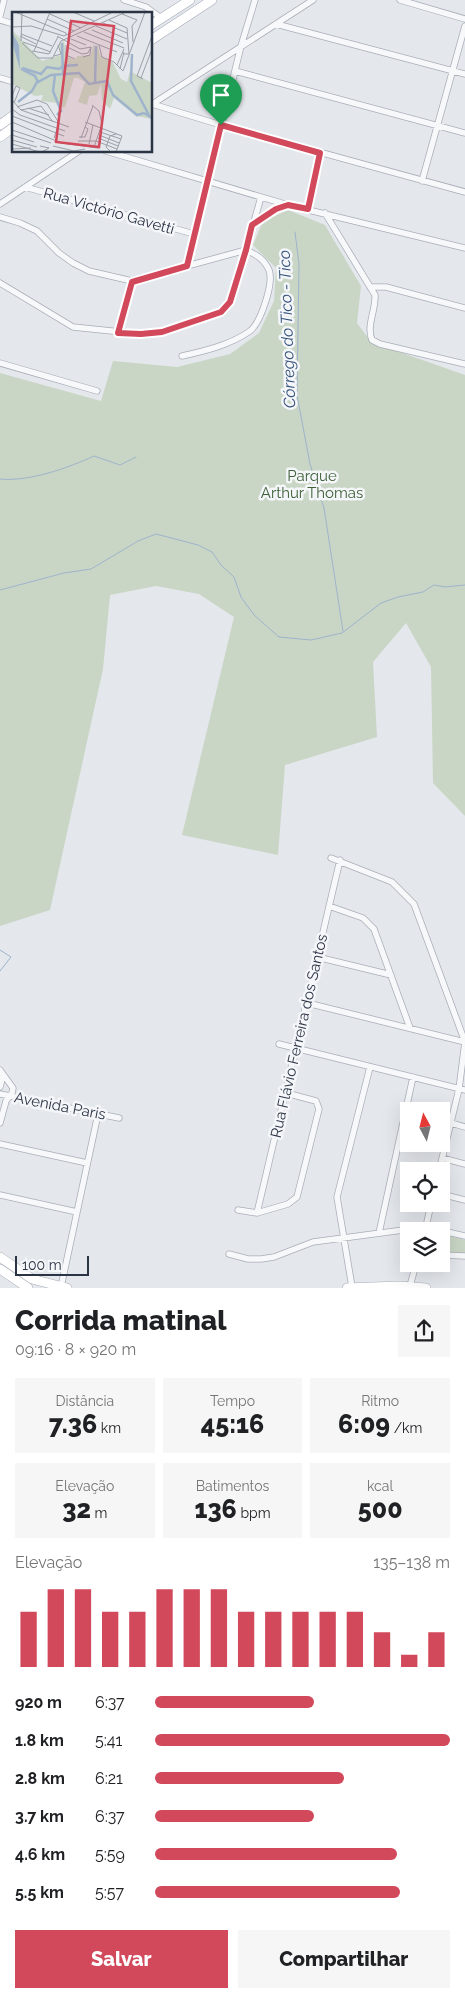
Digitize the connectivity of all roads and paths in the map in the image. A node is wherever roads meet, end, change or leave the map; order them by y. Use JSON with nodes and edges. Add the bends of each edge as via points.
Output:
{"nodes":[{"id":1,"x":4,"y":0,"type":"edge"},
{"id":2,"x":124,"y":0,"type":"edge"},
{"id":3,"x":190,"y":0,"type":"edge"},
{"id":4,"x":212,"y":0,"type":"edge"},
{"id":5,"x":255,"y":0,"type":"edge"},
{"id":6,"x":313,"y":0,"type":"edge"},
{"id":7,"x":400,"y":0,"type":"edge"},
{"id":8,"x":0,"y":16,"type":"edge"},
{"id":9,"x":161,"y":18,"type":"junction"},
{"id":10,"x":465,"y":19,"type":"edge"},
{"id":11,"x":152,"y":24,"type":"edge"},
{"id":12,"x":276,"y":24,"type":"junction"},
{"id":13,"x":465,"y":26,"type":"edge"},
{"id":14,"x":152,"y":39,"type":"edge"},
{"id":15,"x":241,"y":46,"type":"junction"},
{"id":16,"x":453,"y":70,"type":"junction"},
{"id":17,"x":235,"y":71,"type":"junction"},
{"id":18,"x":465,"y":74,"type":"edge"},
{"id":19,"x":152,"y":103,"type":"edge"},
{"id":20,"x":152,"y":104,"type":"edge"},
{"id":21,"x":12,"y":116,"type":"edge"},
{"id":22,"x":0,"y":125,"type":"edge"},
{"id":23,"x":221,"y":125,"type":"junction"},
{"id":24,"x":438,"y":125,"type":"junction"},
{"id":25,"x":12,"y":128,"type":"edge"},
{"id":26,"x":465,"y":133,"type":"edge"},
{"id":27,"x":0,"y":137,"type":"edge"},
{"id":28,"x":78,"y":152,"type":"edge"},
{"id":29,"x":109,"y":152,"type":"edge"},
{"id":30,"x":320,"y":153,"type":"junction"},
{"id":31,"x":422,"y":180,"type":"junction"},
{"id":32,"x":207,"y":181,"type":"junction"},
{"id":33,"x":25,"y":187,"type":"junction"},
{"id":34,"x":465,"y":192,"type":"edge"},
{"id":35,"x":261,"y":197,"type":"junction"},
{"id":36,"x":0,"y":204,"type":"edge"},
{"id":37,"x":288,"y":205,"type":"junction"},
{"id":38,"x":308,"y":209,"type":"junction"},
{"id":39,"x":325,"y":213,"type":"junction"},
{"id":40,"x":0,"y":217,"type":"edge"},
{"id":41,"x":252,"y":225,"type":"junction"},
{"id":42,"x":194,"y":234,"type":"junction"},
{"id":43,"x":465,"y":248,"type":"edge"},
{"id":44,"x":246,"y":250,"type":"junction"},
{"id":45,"x":187,"y":266,"type":"junction"},
{"id":46,"x":132,"y":282,"type":"junction"},
{"id":47,"x":0,"y":283,"type":"edge"},
{"id":48,"x":370,"y":287,"type":"junction"},
{"id":49,"x":465,"y":308,"type":"edge"},
{"id":50,"x":118,"y":333,"type":"junction"},
{"id":51,"x":182,"y":356,"type":"dead end"},
{"id":52,"x":0,"y":363,"type":"edge"},
{"id":53,"x":465,"y":364,"type":"edge"},
{"id":54,"x":97,"y":391,"type":"dead end"},
{"id":55,"x":331,"y":858,"type":"dead end"},
{"id":56,"x":340,"y":860,"type":"junction"},
{"id":57,"x":329,"y":906,"type":"junction"},
{"id":58,"x":317,"y":957,"type":"junction"},
{"id":59,"x":391,"y":975,"type":"junction"},
{"id":60,"x":307,"y":1004,"type":"junction"},
{"id":61,"x":410,"y":1028,"type":"junction"},
{"id":62,"x":464,"y":1042,"type":"edge"},
{"id":63,"x":279,"y":1044,"type":"dead end"},
{"id":64,"x":297,"y":1048,"type":"junction"},
{"id":65,"x":370,"y":1067,"type":"junction"},
{"id":66,"x":2,"y":1072,"type":"edge"},
{"id":67,"x":413,"y":1077,"type":"junction"},
{"id":68,"x":0,"y":1087,"type":"edge"},
{"id":69,"x":462,"y":1089,"type":"edge"},
{"id":70,"x":286,"y":1093,"type":"junction"},
{"id":71,"x":0,"y":1094,"type":"edge"},
{"id":72,"x":9,"y":1096,"type":"junction"},
{"id":73,"x":98,"y":1114,"type":"junction"},
{"id":74,"x":119,"y":1118,"type":"dead end"},
{"id":75,"x":0,"y":1123,"type":"edge"},
{"id":76,"x":451,"y":1124,"type":"junction"},
{"id":77,"x":465,"y":1127,"type":"edge"},
{"id":78,"x":0,"y":1144,"type":"edge"},
{"id":79,"x":442,"y":1158,"type":"junction"},
{"id":80,"x":441,"y":1162,"type":"edge"},
{"id":81,"x":87,"y":1163,"type":"junction"},
{"id":82,"x":465,"y":1164,"type":"edge"},
{"id":83,"x":0,"y":1195,"type":"edge"},
{"id":84,"x":450,"y":1196,"type":"edge"},
{"id":85,"x":465,"y":1200,"type":"edge"},
{"id":86,"x":238,"y":1210,"type":"dead end"},
{"id":87,"x":77,"y":1212,"type":"junction"},
{"id":88,"x":257,"y":1213,"type":"junction"},
{"id":89,"x":400,"y":1231,"type":"edge"},
{"id":90,"x":379,"y":1233,"type":"junction"},
{"id":91,"x":450,"y":1233,"type":"edge"},
{"id":92,"x":465,"y":1236,"type":"edge"},
{"id":93,"x":343,"y":1238,"type":"junction"},
{"id":94,"x":229,"y":1254,"type":"dead end"},
{"id":95,"x":450,"y":1255,"type":"edge"},
{"id":96,"x":465,"y":1256,"type":"edge"},
{"id":97,"x":0,"y":1257,"type":"edge"},
{"id":98,"x":0,"y":1269,"type":"edge"},
{"id":99,"x":414,"y":1272,"type":"edge"},
{"id":100,"x":398,"y":1287,"type":"edge"},
{"id":101,"x":410,"y":1287,"type":"edge"},
{"id":102,"x":28,"y":1288,"type":"edge"},
{"id":103,"x":63,"y":1288,"type":"edge"},
{"id":104,"x":350,"y":1288,"type":"edge"},
{"id":105,"x":426,"y":1288,"type":"edge"}],
"edges":[{"from":1,"to":8,"type":"street"},
{"from":2,"to":9,"type":"street","via":[[146,6]]},
{"from":3,"to":9,"type":"main road"},
{"from":4,"to":14,"type":"main road"},
{"from":5,"to":15,"type":"street"},
{"from":6,"to":12,"type":"street"},
{"from":7,"to":10,"type":"street"},
{"from":9,"to":11,"type":"main road"},
{"from":12,"to":15,"type":"street"},
{"from":12,"to":16,"type":"street"},
{"from":13,"to":16,"type":"street"},
{"from":15,"to":17,"type":"street"},
{"from":15,"to":19,"type":"street"},
{"from":16,"to":18,"type":"street"},
{"from":16,"to":24,"type":"street"},
{"from":17,"to":23,"type":"street"},
{"from":17,"to":24,"type":"street"},
{"from":20,"to":23,"type":"street"},
{"from":21,"to":22,"type":"main road"},
{"from":23,"to":30,"type":"street"},
{"from":23,"to":32,"type":"street"},
{"from":24,"to":26,"type":"street"},
{"from":24,"to":31,"type":"street"},
{"from":25,"to":27,"type":"main road"},
{"from":28,"to":33,"type":"street"},
{"from":29,"to":32,"type":"street"},
{"from":30,"to":31,"type":"street"},
{"from":30,"to":38,"type":"street"},
{"from":31,"to":34,"type":"street"},
{"from":32,"to":35,"type":"street"},
{"from":32,"to":42,"type":"street"},
{"from":33,"to":36,"type":"street"},
{"from":33,"to":42,"type":"street","name":"Rua Victório Gavetti"},
{"from":35,"to":37,"type":"street"},
{"from":35,"to":41,"type":"street"},
{"from":37,"to":38,"type":"street"},
{"from":37,"to":41,"type":"street"},
{"from":38,"to":39,"type":"street"},
{"from":39,"to":43,"type":"street"},
{"from":39,"to":48,"type":"street"},
{"from":40,"to":46,"type":"street","via":[[37,231],[59,253],[89,271]]},
{"from":41,"to":44,"type":"street"},
{"from":42,"to":45,"type":"street"},
{"from":44,"to":45,"type":"street"},
{"from":44,"to":50,"type":"street","via":[[230,302],[221,312],[162,332]]},
{"from":44,"to":51,"type":"street","via":[[260,257],[270,272],[267,302],[251,330],[227,344]]},
{"from":45,"to":46,"type":"street"},
{"from":46,"to":50,"type":"street"},
{"from":47,"to":50,"type":"street","via":[[72,327]]},
{"from":48,"to":49,"type":"street","via":[[386,287]]},
{"from":48,"to":53,"type":"street","via":[[375,298],[370,332],[372,340]]},
{"from":52,"to":54,"type":"street"},
{"from":55,"to":56,"type":"street"},
{"from":56,"to":57,"type":"street","name":"Rua Flávio Ferreira dos Santos"},
{"from":56,"to":62,"type":"street","via":[[392,882],[414,904]]},
{"from":57,"to":58,"type":"street","name":"Rua Flávio Ferreira dos Santos"},
{"from":57,"to":59,"type":"street","via":[[363,918],[374,929]]},
{"from":58,"to":59,"type":"street"},
{"from":58,"to":60,"type":"street","name":"Rua Flávio Ferreira dos Santos"},
{"from":59,"to":61,"type":"street"},
{"from":60,"to":61,"type":"street"},
{"from":60,"to":64,"type":"street","name":"Rua Flávio Ferreira dos Santos"},
{"from":61,"to":62,"type":"street"},
{"from":62,"to":69,"type":"street"},
{"from":63,"to":64,"type":"street"},
{"from":64,"to":65,"type":"street"},
{"from":64,"to":70,"type":"street","name":"Rua Flávio Ferreira dos Santos"},
{"from":65,"to":67,"type":"street"},
{"from":65,"to":93,"type":"street","via":[[337,1197]]},
{"from":66,"to":68,"type":"street"},
{"from":66,"to":72,"type":"street","via":[[13,1088]]},
{"from":67,"to":69,"type":"street"},
{"from":67,"to":90,"type":"street"},
{"from":69,"to":76,"type":"street"},
{"from":70,"to":88,"type":"street","name":"Rua Flávio Ferreira dos Santos"},
{"from":70,"to":88,"type":"street","via":[[316,1101],[319,1108],[317,1117],[297,1197],[288,1204]]},
{"from":71,"to":72,"type":"street","name":"Avenida Paris"},
{"from":72,"to":73,"type":"street","name":"Avenida Paris"},
{"from":72,"to":75,"type":"street"},
{"from":73,"to":74,"type":"street","name":"Avenida Paris"},
{"from":73,"to":81,"type":"street"},
{"from":76,"to":77,"type":"street"},
{"from":76,"to":79,"type":"street"},
{"from":78,"to":81,"type":"street"},
{"from":79,"to":80,"type":"street"},
{"from":79,"to":82,"type":"street"},
{"from":81,"to":87,"type":"street"},
{"from":83,"to":87,"type":"street"},
{"from":84,"to":85,"type":"street"},
{"from":86,"to":88,"type":"street"},
{"from":87,"to":103,"type":"street"},
{"from":89,"to":90,"type":"street"},
{"from":90,"to":93,"type":"street"},
{"from":91,"to":92,"type":"street"},
{"from":93,"to":94,"type":"street","via":[[313,1242],[261,1259]]},
{"from":93,"to":104,"type":"street"},
{"from":95,"to":96,"type":"street"},
{"from":97,"to":103,"type":"main road","via":[[32,1279]]},
{"from":98,"to":102,"type":"main road"},
{"from":99,"to":101,"type":"street"},
{"from":100,"to":101,"type":"main road"},
{"from":100,"to":104,"type":"main road"},
{"from":101,"to":105,"type":"main road"}]}
